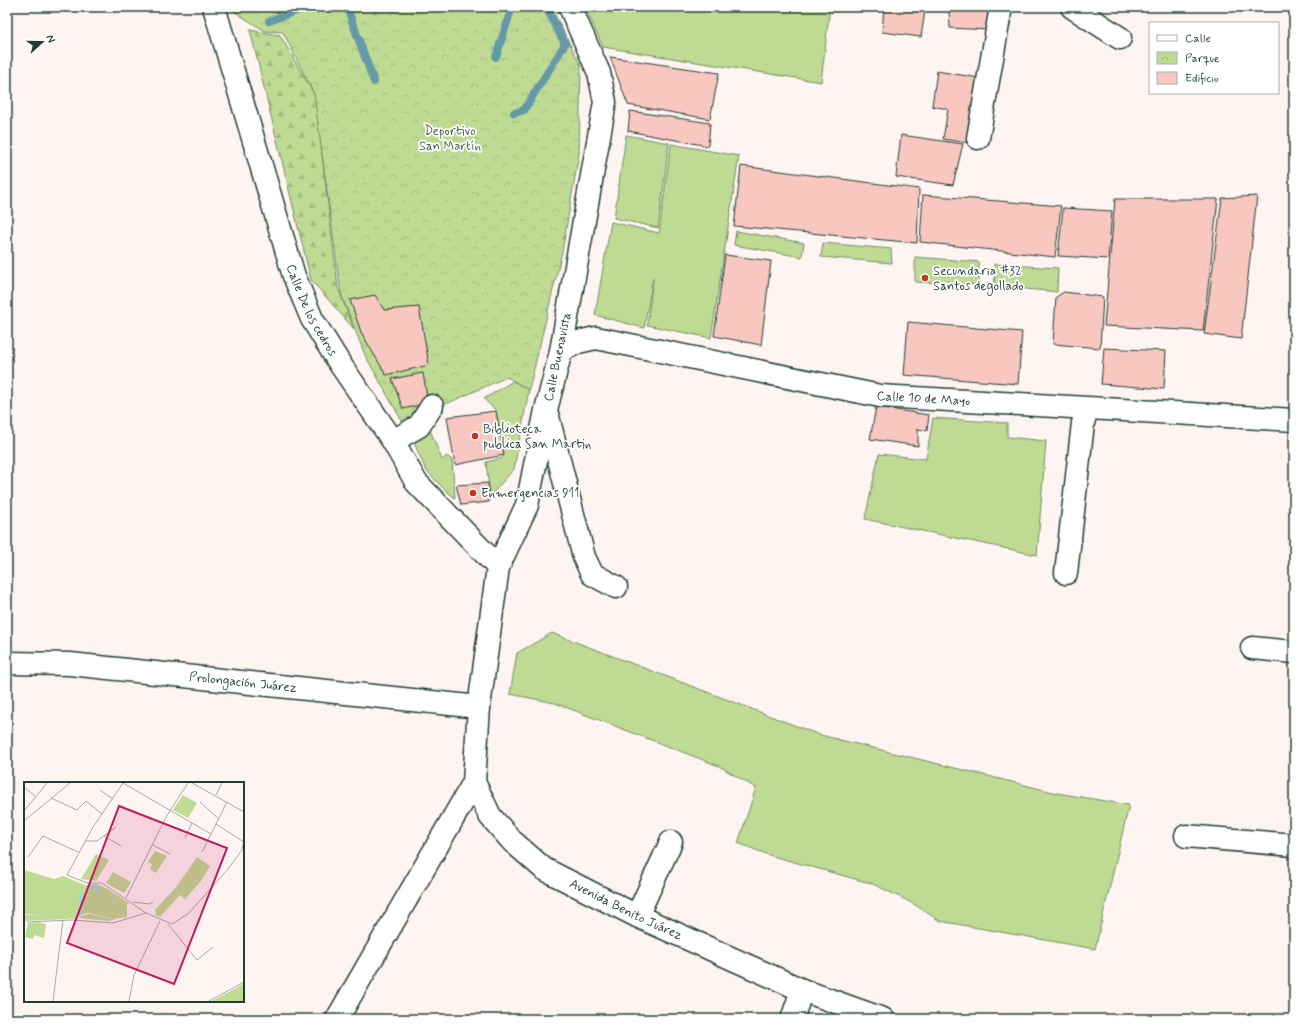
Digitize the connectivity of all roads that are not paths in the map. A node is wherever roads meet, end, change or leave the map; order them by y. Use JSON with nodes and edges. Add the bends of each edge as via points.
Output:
{"nodes":[{"id":1,"x":214,"y":7,"type":"edge"},
{"id":2,"x":570,"y":7,"type":"edge"},
{"id":3,"x":1001,"y":7,"type":"edge"},
{"id":4,"x":1072,"y":7,"type":"edge"},
{"id":5,"x":1120,"y":38,"type":"dead end"},
{"id":6,"x":978,"y":138,"type":"dead end"},
{"id":7,"x":561,"y":351,"type":"junction"},
{"id":8,"x":432,"y":406,"type":"dead end"},
{"id":9,"x":1087,"y":409,"type":"junction"},
{"id":10,"x":546,"y":410,"type":"junction"},
{"id":11,"x":1294,"y":420,"type":"edge"},
{"id":12,"x":393,"y":441,"type":"junction"},
{"id":13,"x":498,"y":567,"type":"junction"},
{"id":14,"x":1066,"y":573,"type":"dead end"},
{"id":15,"x":616,"y":587,"type":"dead end"},
{"id":16,"x":1252,"y":648,"type":"dead end"},
{"id":17,"x":1294,"y":652,"type":"edge"},
{"id":18,"x":7,"y":663,"type":"edge"},
{"id":19,"x":479,"y":707,"type":"junction"},
{"id":20,"x":474,"y":782,"type":"junction"},
{"id":21,"x":1186,"y":836,"type":"dead end"},
{"id":22,"x":671,"y":842,"type":"dead end"},
{"id":23,"x":1294,"y":845,"type":"edge"},
{"id":24,"x":637,"y":916,"type":"junction"},
{"id":25,"x":802,"y":990,"type":"junction"},
{"id":26,"x":337,"y":1019,"type":"edge"},
{"id":27,"x":792,"y":1019,"type":"edge"},
{"id":28,"x":883,"y":1019,"type":"edge"}],
"edges":[{"from":1,"to":12,"type":"street","name":"Calle De los cedros","via":[[297,283],[312,319]]},
{"from":2,"to":7,"type":"street","name":"Calle Buenavista","via":[[599,73],[605,102]]},
{"from":3,"to":6,"type":"street"},
{"from":4,"to":5,"type":"street"},
{"from":7,"to":9,"type":"street","name":"Calle 10 de Mayo","via":[[578,342],[596,338],[880,396]]},
{"from":7,"to":10,"type":"street","name":"Calle Buenavista"},
{"from":8,"to":12,"type":"street","via":[[419,426]]},
{"from":9,"to":11,"type":"street","name":"Calle 10 de Mayo"},
{"from":9,"to":14,"type":"street","via":[[1083,423]]},
{"from":10,"to":13,"type":"street","name":"Calle Buenavista","via":[[527,505]]},
{"from":10,"to":15,"type":"street","via":[[584,558],[592,574]]},
{"from":12,"to":13,"type":"street","name":"Calle De los cedros","via":[[416,482]]},
{"from":13,"to":19,"type":"street","name":"Calle Buenavista"},
{"from":16,"to":17,"type":"street"},
{"from":18,"to":19,"type":"street","name":"Prolongación Juárez","via":[[70,664]]},
{"from":19,"to":20,"type":"street","name":"Avenida Benito Juárez"},
{"from":20,"to":24,"type":"street","name":"Avenida Benito Juárez","via":[[490,816],[512,841],[544,869]]},
{"from":20,"to":26,"type":"street"},
{"from":21,"to":23,"type":"street"},
{"from":22,"to":24,"type":"street"},
{"from":24,"to":25,"type":"street","name":"Avenida Benito Juárez"},
{"from":25,"to":27,"type":"street"},
{"from":25,"to":28,"type":"street","name":"Avenida Benito Juárez"}]}
